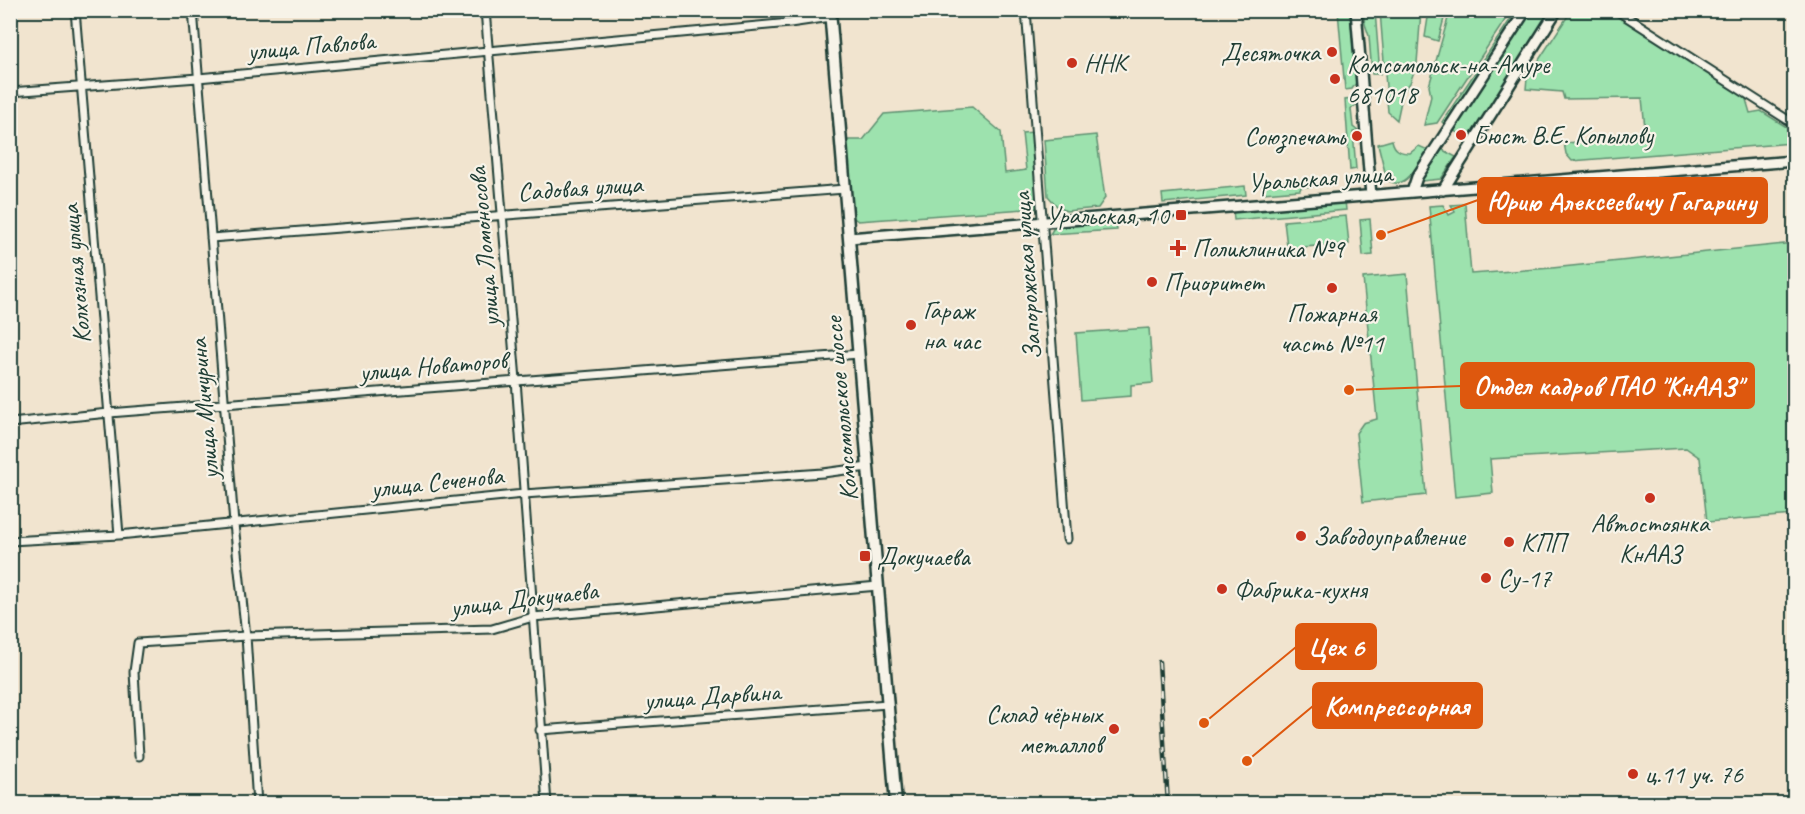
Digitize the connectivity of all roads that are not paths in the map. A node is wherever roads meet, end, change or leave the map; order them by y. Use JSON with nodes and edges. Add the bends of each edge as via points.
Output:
{"nodes":[{"id":1,"x":75,"y":10,"type":"edge"},
{"id":2,"x":193,"y":10,"type":"edge"},
{"id":3,"x":485,"y":10,"type":"edge"},
{"id":4,"x":1026,"y":10,"type":"edge"},
{"id":5,"x":1356,"y":10,"type":"edge"},
{"id":6,"x":1526,"y":10,"type":"edge"},
{"id":7,"x":1557,"y":10,"type":"edge"},
{"id":8,"x":1616,"y":10,"type":"edge"},
{"id":9,"x":830,"y":14,"type":"edge"},
{"id":10,"x":488,"y":51,"type":"junction"},
{"id":11,"x":198,"y":78,"type":"junction"},
{"id":12,"x":81,"y":86,"type":"junction"},
{"id":13,"x":10,"y":92,"type":"edge"},
{"id":14,"x":1794,"y":124,"type":"edge"},
{"id":15,"x":1794,"y":161,"type":"edge"},
{"id":16,"x":845,"y":189,"type":"junction"},
{"id":17,"x":1443,"y":190,"type":"junction"},
{"id":18,"x":1412,"y":192,"type":"junction"},
{"id":19,"x":1371,"y":196,"type":"junction"},
{"id":20,"x":503,"y":215,"type":"junction"},
{"id":21,"x":1044,"y":221,"type":"junction"},
{"id":22,"x":849,"y":237,"type":"junction"},
{"id":23,"x":211,"y":238,"type":"junction"},
{"id":24,"x":859,"y":354,"type":"junction"},
{"id":25,"x":516,"y":380,"type":"junction"},
{"id":26,"x":225,"y":404,"type":"junction"},
{"id":27,"x":109,"y":413,"type":"junction"},
{"id":28,"x":10,"y":423,"type":"edge"},
{"id":29,"x":868,"y":467,"type":"junction"},
{"id":30,"x":524,"y":494,"type":"junction"},
{"id":31,"x":234,"y":524,"type":"junction"},
{"id":32,"x":119,"y":535,"type":"junction"},
{"id":33,"x":1068,"y":539,"type":"dead end"},
{"id":34,"x":10,"y":541,"type":"edge"},
{"id":35,"x":878,"y":585,"type":"junction"},
{"id":36,"x":533,"y":617,"type":"junction"},
{"id":37,"x":246,"y":636,"type":"junction"},
{"id":38,"x":888,"y":704,"type":"junction"},
{"id":39,"x":540,"y":730,"type":"junction"},
{"id":40,"x":139,"y":756,"type":"dead end"},
{"id":41,"x":256,"y":804,"type":"edge"},
{"id":42,"x":547,"y":804,"type":"edge"},
{"id":43,"x":896,"y":804,"type":"edge"}],
"edges":[{"from":1,"to":12,"type":"street","name":"Колхозная улица"},
{"from":2,"to":11,"type":"street","name":"улица Мичурина"},
{"from":3,"to":10,"type":"street","name":"улица Ломоносова"},
{"from":4,"to":21,"type":"street","name":"Запорожская улица"},
{"from":5,"to":19,"type":"street"},
{"from":6,"to":18,"type":"street","via":[[1417,177]]},
{"from":7,"to":17,"type":"street"},
{"from":8,"to":14,"type":"street"},
{"from":9,"to":10,"type":"street","name":"улица Павлова","via":[[790,23]]},
{"from":9,"to":16,"type":"main road","name":"Комсомольское шоссе"},
{"from":10,"to":11,"type":"street","name":"улица Павлова"},
{"from":10,"to":20,"type":"street","name":"улица Ломоносова"},
{"from":11,"to":12,"type":"street","name":"улица Павлова"},
{"from":11,"to":23,"type":"street","name":"улица Мичурина"},
{"from":12,"to":13,"type":"street","name":"улица Павлова"},
{"from":12,"to":27,"type":"street","name":"Колхозная улица"},
{"from":15,"to":17,"type":"street","name":"Уральская улица"},
{"from":16,"to":20,"type":"street","name":"Садовая улица"},
{"from":16,"to":22,"type":"main road","name":"Комсомольское шоссе"},
{"from":17,"to":18,"type":"street","name":"Уральская улица"},
{"from":18,"to":19,"type":"street","name":"Уральская улица"},
{"from":19,"to":21,"type":"street","name":"Уральская улица"},
{"from":20,"to":23,"type":"street","name":"Садовая улица"},
{"from":20,"to":25,"type":"street","name":"улица Ломоносова"},
{"from":21,"to":22,"type":"street","name":"Уральская улица"},
{"from":21,"to":33,"type":"street","name":"Запорожская улица"},
{"from":22,"to":24,"type":"main road","name":"Комсомольское шоссе"},
{"from":23,"to":26,"type":"street","name":"улица Мичурина"},
{"from":24,"to":25,"type":"street","name":"улица Новаторов"},
{"from":24,"to":29,"type":"main road","name":"Комсомольское шоссе"},
{"from":25,"to":26,"type":"street","name":"улица Новаторов"},
{"from":25,"to":30,"type":"street","name":"улица Ломоносова"},
{"from":26,"to":27,"type":"street","name":"улица Новаторов"},
{"from":26,"to":31,"type":"street","name":"улица Мичурина"},
{"from":27,"to":28,"type":"street","name":"улица Новаторов"},
{"from":27,"to":32,"type":"street","name":"Колхозная улица"},
{"from":29,"to":30,"type":"street","name":"улица Сеченова"},
{"from":29,"to":35,"type":"main road","name":"Комсомольское шоссе"},
{"from":30,"to":31,"type":"street","name":"улица Сеченова"},
{"from":30,"to":36,"type":"street","name":"улица Ломоносова"},
{"from":31,"to":32,"type":"street","name":"улица Сеченова"},
{"from":31,"to":37,"type":"street","name":"улица Мичурина"},
{"from":32,"to":34,"type":"street","name":"улица Сеченова"},
{"from":35,"to":36,"type":"street","name":"улица Докучаева"},
{"from":35,"to":38,"type":"main road","name":"Комсомольское шоссе"},
{"from":36,"to":37,"type":"street","name":"улица Докучаева","via":[[492,629]]},
{"from":36,"to":39,"type":"street","name":"улица Ломоносова"},
{"from":37,"to":40,"type":"street","name":"улица Докучаева","via":[[138,643],[134,672]]},
{"from":37,"to":41,"type":"street","name":"улица Мичурина"},
{"from":38,"to":39,"type":"street","name":"улица Дарвина"},
{"from":38,"to":43,"type":"main road","name":"Комсомольское шоссе"},
{"from":39,"to":42,"type":"street","name":"улица Ломоносова"}]}
